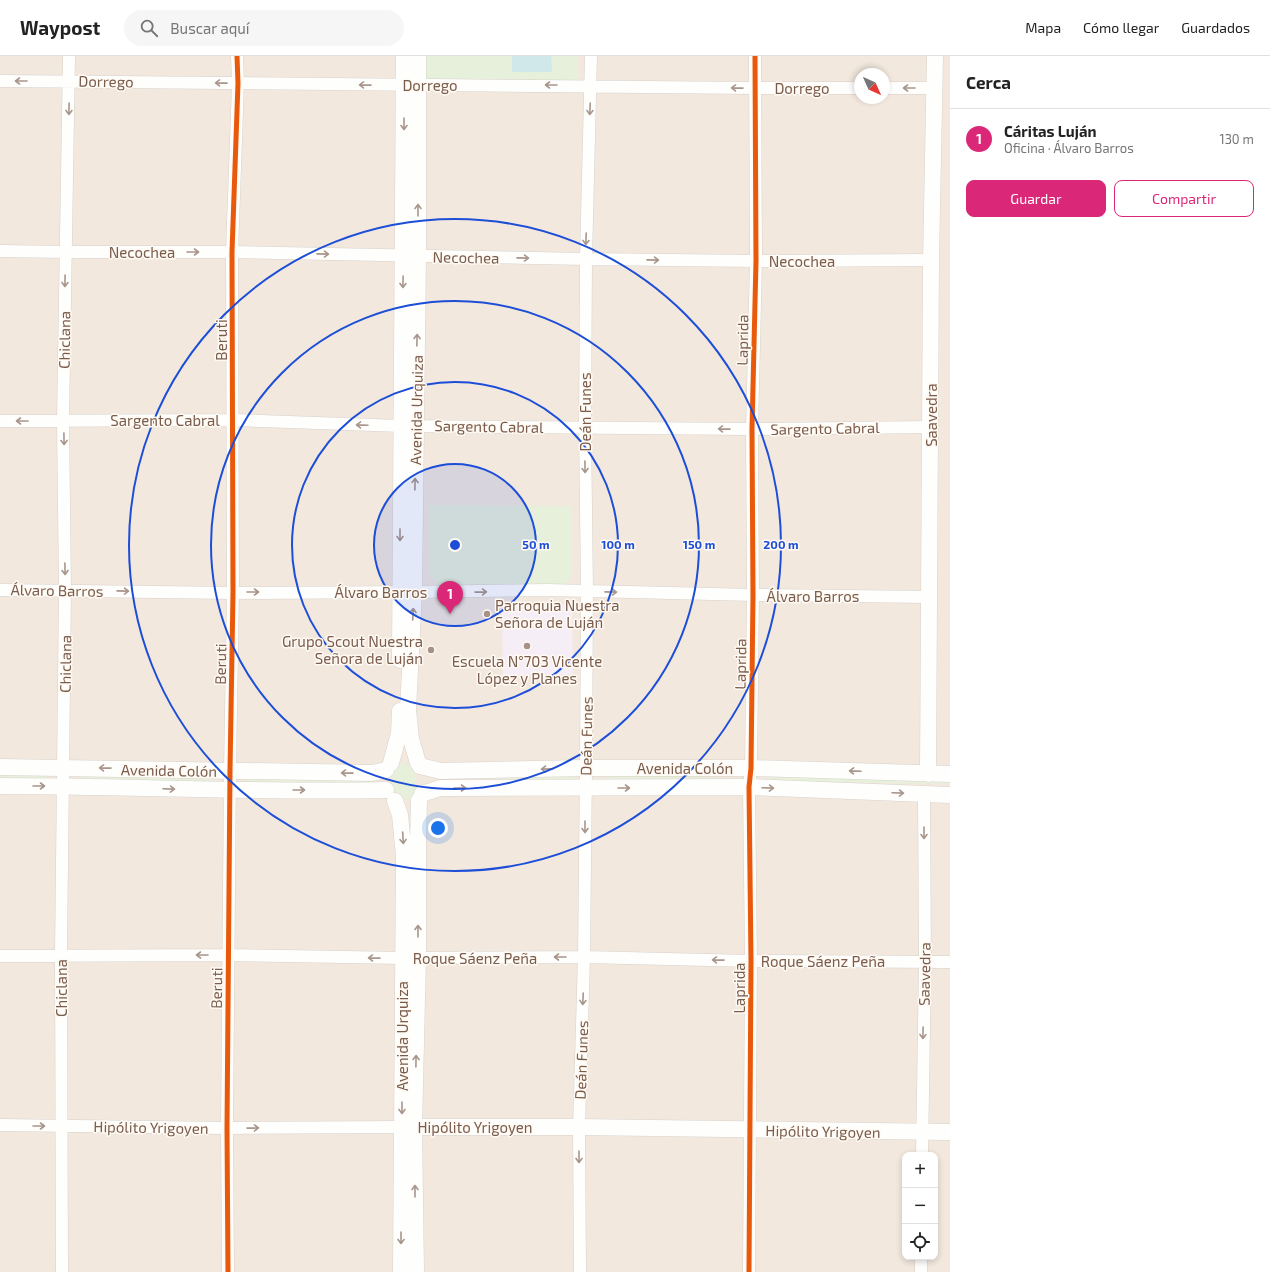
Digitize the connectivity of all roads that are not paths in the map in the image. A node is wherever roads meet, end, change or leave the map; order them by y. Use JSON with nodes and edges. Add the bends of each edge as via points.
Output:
{"nodes":[{"id":1,"x":69,"y":56,"type":"edge"},
{"id":2,"x":237,"y":56,"type":"edge"},
{"id":3,"x":404,"y":56,"type":"edge"},
{"id":4,"x":418,"y":56,"type":"edge"},
{"id":5,"x":591,"y":56,"type":"edge"},
{"id":6,"x":755,"y":56,"type":"edge"},
{"id":7,"x":935,"y":56,"type":"edge"},
{"id":8,"x":69,"y":80,"type":"junction"},
{"id":9,"x":0,"y":81,"type":"edge"},
{"id":10,"x":238,"y":83,"type":"junction"},
{"id":11,"x":411,"y":85,"type":"junction"},
{"id":12,"x":591,"y":86,"type":"junction"},
{"id":13,"x":755,"y":88,"type":"junction"},
{"id":14,"x":854,"y":88,"type":"edge"},
{"id":15,"x":890,"y":88,"type":"edge"},
{"id":16,"x":935,"y":88,"type":"junction"},
{"id":17,"x":0,"y":251,"type":"edge"},
{"id":18,"x":66,"y":252,"type":"junction"},
{"id":19,"x":232,"y":252,"type":"junction"},
{"id":20,"x":411,"y":256,"type":"junction"},
{"id":21,"x":586,"y":259,"type":"junction"},
{"id":22,"x":931,"y":260,"type":"junction"},
{"id":23,"x":756,"y":261,"type":"junction"},
{"id":24,"x":63,"y":420,"type":"junction"},
{"id":25,"x":234,"y":420,"type":"junction"},
{"id":26,"x":0,"y":421,"type":"edge"},
{"id":27,"x":408,"y":426,"type":"junction"},
{"id":28,"x":585,"y":427,"type":"junction"},
{"id":29,"x":931,"y":427,"type":"junction"},
{"id":30,"x":752,"y":429,"type":"junction"},
{"id":31,"x":0,"y":590,"type":"edge"},
{"id":32,"x":65,"y":590,"type":"junction"},
{"id":33,"x":587,"y":591,"type":"junction"},
{"id":34,"x":233,"y":592,"type":"junction"},
{"id":35,"x":407,"y":592,"type":"junction"},
{"id":36,"x":753,"y":595,"type":"junction"},
{"id":37,"x":930,"y":596,"type":"junction"},
{"id":38,"x":419,"y":765,"type":"junction"},
{"id":39,"x":388,"y":766,"type":"junction"},
{"id":40,"x":0,"y":767,"type":"edge"},
{"id":41,"x":63,"y":768,"type":"junction"},
{"id":42,"x":586,"y":768,"type":"junction"},
{"id":43,"x":751,"y":768,"type":"junction"},
{"id":44,"x":230,"y":771,"type":"junction"},
{"id":45,"x":928,"y":774,"type":"junction"},
{"id":46,"x":950,"y":774,"type":"edge"},
{"id":47,"x":0,"y":786,"type":"edge"},
{"id":48,"x":63,"y":786,"type":"junction"},
{"id":49,"x":749,"y":787,"type":"junction"},
{"id":50,"x":585,"y":788,"type":"junction"},
{"id":51,"x":230,"y":790,"type":"junction"},
{"id":52,"x":924,"y":794,"type":"junction"},
{"id":53,"x":950,"y":794,"type":"edge"},
{"id":54,"x":391,"y":795,"type":"junction"},
{"id":55,"x":421,"y":797,"type":"junction"},
{"id":56,"x":61,"y":955,"type":"junction"},
{"id":57,"x":229,"y":955,"type":"junction"},
{"id":58,"x":0,"y":956,"type":"edge"},
{"id":59,"x":584,"y":957,"type":"junction"},
{"id":60,"x":411,"y":958,"type":"junction"},
{"id":61,"x":751,"y":961,"type":"junction"},
{"id":62,"x":925,"y":962,"type":"junction"},
{"id":63,"x":950,"y":962,"type":"edge"},
{"id":64,"x":0,"y":1126,"type":"edge"},
{"id":65,"x":62,"y":1126,"type":"junction"},
{"id":66,"x":408,"y":1127,"type":"junction"},
{"id":67,"x":579,"y":1127,"type":"junction"},
{"id":68,"x":227,"y":1128,"type":"junction"},
{"id":69,"x":751,"y":1130,"type":"junction"},
{"id":70,"x":922,"y":1132,"type":"junction"},
{"id":71,"x":950,"y":1132,"type":"edge"},
{"id":72,"x":922,"y":1152,"type":"edge"},
{"id":73,"x":921,"y":1260,"type":"edge"},
{"id":74,"x":62,"y":1272,"type":"edge"},
{"id":75,"x":228,"y":1272,"type":"edge"},
{"id":76,"x":401,"y":1272,"type":"edge"},
{"id":77,"x":416,"y":1272,"type":"edge"},
{"id":78,"x":580,"y":1272,"type":"edge"},
{"id":79,"x":749,"y":1272,"type":"edge"},
{"id":80,"x":921,"y":1272,"type":"edge"}],
"edges":[{"from":1,"to":8,"type":"street","name":"Chiclana"},
{"from":2,"to":10,"type":"street","name":"Beruti"},
{"from":3,"to":11,"type":"main road","name":"Avenida Urquiza"},
{"from":4,"to":11,"type":"main road","name":"Avenida Urquiza"},
{"from":5,"to":12,"type":"street","name":"Deán Funes"},
{"from":6,"to":13,"type":"street","name":"Laprida"},
{"from":7,"to":16,"type":"main road","name":"Saavedra"},
{"from":8,"to":9,"type":"street","name":"Dorrego","one_way":true},
{"from":10,"to":8,"type":"street","name":"Dorrego","one_way":true},
{"from":8,"to":18,"type":"street","name":"Chiclana","one_way":true},
{"from":11,"to":10,"type":"street","name":"Dorrego","one_way":true},
{"from":10,"to":19,"type":"street","name":"Beruti"},
{"from":12,"to":11,"type":"street","name":"Dorrego","one_way":true},
{"from":11,"to":20,"type":"main road","name":"Avenida Urquiza"},
{"from":13,"to":12,"type":"street","name":"Dorrego","one_way":true},
{"from":12,"to":21,"type":"street","name":"Deán Funes","one_way":true},
{"from":13,"to":14,"type":"street","name":"Dorrego"},
{"from":13,"to":23,"type":"street","name":"Laprida"},
{"from":16,"to":15,"type":"street","one_way":true},
{"from":16,"to":22,"type":"main road","name":"Saavedra"},
{"from":17,"to":18,"type":"street","name":"Necochea"},
{"from":18,"to":19,"type":"street","name":"Necochea","one_way":true},
{"from":18,"to":24,"type":"street","name":"Chiclana","one_way":true},
{"from":19,"to":20,"type":"street","name":"Necochea","one_way":true},
{"from":19,"to":25,"type":"street","name":"Beruti"},
{"from":20,"to":21,"type":"street","name":"Necochea","one_way":true},
{"from":20,"to":27,"type":"main road","name":"Avenida Urquiza"},
{"from":21,"to":23,"type":"street","name":"Necochea","one_way":true},
{"from":21,"to":28,"type":"street","name":"Deán Funes"},
{"from":22,"to":23,"type":"street","name":"Necochea"},
{"from":22,"to":29,"type":"main road","name":"Saavedra"},
{"from":23,"to":30,"type":"street","name":"Laprida"},
{"from":24,"to":25,"type":"street","name":"Sargento Cabral"},
{"from":24,"to":26,"type":"street","name":"Sargento Cabral","one_way":true},
{"from":24,"to":32,"type":"street","name":"Chiclana","one_way":true},
{"from":27,"to":25,"type":"street","name":"Sargento Cabral","one_way":true},
{"from":25,"to":34,"type":"street","name":"Beruti"},
{"from":27,"to":28,"type":"street","name":"Sargento Cabral"},
{"from":27,"to":35,"type":"main road","name":"Avenida Urquiza"},
{"from":30,"to":28,"type":"street","name":"Sargento Cabral","one_way":true},
{"from":28,"to":33,"type":"street","name":"Deán Funes","one_way":true},
{"from":29,"to":30,"type":"street","name":"Sargento Cabral"},
{"from":29,"to":37,"type":"main road","name":"Saavedra"},
{"from":30,"to":36,"type":"street","name":"Laprida"},
{"from":31,"to":32,"type":"street","name":"Álvaro Barros"},
{"from":32,"to":34,"type":"street","name":"Álvaro Barros","one_way":true},
{"from":32,"to":41,"type":"street","name":"Chiclana"},
{"from":35,"to":33,"type":"street","name":"Álvaro Barros","one_way":true},
{"from":33,"to":36,"type":"street","name":"Álvaro Barros","one_way":true},
{"from":33,"to":42,"type":"street","name":"Deán Funes"},
{"from":34,"to":35,"type":"street","name":"Álvaro Barros","one_way":true},
{"from":34,"to":44,"type":"street","name":"Beruti"},
{"from":38,"to":35,"type":"main road","name":"Avenida Urquiza","one_way":true,"via":[[411,739],[408,710]]},
{"from":35,"to":39,"type":"main road","name":"Avenida Urquiza","via":[[400,723],[396,745]]},
{"from":36,"to":37,"type":"street","name":"Álvaro Barros"},
{"from":36,"to":43,"type":"street","name":"Laprida"},
{"from":37,"to":45,"type":"main road","name":"Saavedra"},
{"from":38,"to":39,"type":"main road","via":[[411,758],[405,757],[396,759]]},
{"from":42,"to":38,"type":"main road","name":"Avenida Colón","one_way":true,"via":[[441,771]]},
{"from":38,"to":55,"type":"main road","via":[[423,775]]},
{"from":39,"to":44,"type":"main road","name":"Avenida Colón","one_way":true,"via":[[372,774]]},
{"from":39,"to":54,"type":"main road","via":[[384,780]]},
{"from":40,"to":41,"type":"main road","name":"Avenida Colón"},
{"from":44,"to":41,"type":"main road","name":"Avenida Colón","one_way":true},
{"from":41,"to":48,"type":"street","name":"Chiclana"},
{"from":42,"to":43,"type":"main road","name":"Avenida Colón"},
{"from":42,"to":50,"type":"street","name":"Deán Funes"},
{"from":45,"to":43,"type":"main road","name":"Avenida Colón","one_way":true},
{"from":43,"to":49,"type":"street","name":"Laprida"},
{"from":44,"to":51,"type":"street","name":"Beruti"},
{"from":45,"to":46,"type":"main road","name":"Avenida Colón"},
{"from":47,"to":48,"type":"main road","name":"Avenida Colón","one_way":true},
{"from":48,"to":51,"type":"main road","name":"Avenida Colón","one_way":true},
{"from":48,"to":56,"type":"street","name":"Chiclana"},
{"from":50,"to":49,"type":"main road","name":"Avenida Colón","one_way":true},
{"from":49,"to":52,"type":"main road","name":"Avenida Colón","one_way":true},
{"from":49,"to":61,"type":"street","name":"Laprida"},
{"from":55,"to":50,"type":"main road","name":"Avenida Colón","one_way":true,"via":[[440,788]]},
{"from":50,"to":59,"type":"street","name":"Deán Funes","one_way":true},
{"from":51,"to":54,"type":"main road","name":"Avenida Colón","one_way":true},
{"from":51,"to":57,"type":"street","name":"Beruti"},
{"from":52,"to":53,"type":"main road","name":"Avenida Colón"},
{"from":52,"to":62,"type":"street","name":"Saavedra","one_way":true},
{"from":54,"to":55,"type":"main road","via":[[401,805],[407,806],[414,804]]},
{"from":54,"to":60,"type":"main road","name":"Avenida Urquiza","one_way":true,"via":[[400,815]]},
{"from":60,"to":55,"type":"main road","name":"Avenida Urquiza","one_way":true},
{"from":57,"to":56,"type":"street","name":"Roque Sáenz Peña","one_way":true},
{"from":56,"to":58,"type":"street","name":"Roque Sáenz Peña"},
{"from":56,"to":65,"type":"street","name":"Chiclana"},
{"from":60,"to":57,"type":"street","name":"Roque Sáenz Peña","one_way":true},
{"from":57,"to":68,"type":"street","name":"Beruti"},
{"from":59,"to":60,"type":"street","name":"Roque Sáenz Peña","one_way":true},
{"from":61,"to":59,"type":"street","name":"Roque Sáenz Peña","one_way":true},
{"from":59,"to":67,"type":"street","name":"Deán Funes","one_way":true},
{"from":60,"to":66,"type":"main road","name":"Avenida Urquiza"},
{"from":61,"to":62,"type":"street","name":"Roque Sáenz Peña"},
{"from":61,"to":69,"type":"street","name":"Laprida"},
{"from":62,"to":63,"type":"street","name":"Roque Sáenz Peña"},
{"from":62,"to":70,"type":"street","name":"Saavedra","one_way":true},
{"from":64,"to":65,"type":"street","name":"Hipólito Yrigoyen","one_way":true},
{"from":65,"to":68,"type":"street","name":"Hipólito Yrigoyen"},
{"from":65,"to":74,"type":"street","name":"Chiclana"},
{"from":66,"to":67,"type":"main road","name":"Hipólito Yrigoyen"},
{"from":68,"to":66,"type":"street","name":"Hipólito Yrigoyen","one_way":true},
{"from":66,"to":76,"type":"main road","name":"Avenida Urquiza","one_way":true},
{"from":77,"to":66,"type":"main road","name":"Avenida Urquiza","one_way":true},
{"from":67,"to":69,"type":"main road","name":"Hipólito Yrigoyen"},
{"from":67,"to":78,"type":"street","name":"Deán Funes","one_way":true},
{"from":68,"to":75,"type":"street","name":"Beruti"},
{"from":69,"to":70,"type":"main road","name":"Hipólito Yrigoyen"},
{"from":69,"to":79,"type":"street","name":"Laprida"},
{"from":70,"to":71,"type":"main road","name":"Hipólito Yrigoyen"},
{"from":70,"to":72,"type":"street","name":"Saavedra"},
{"from":73,"to":80,"type":"street"}]}
